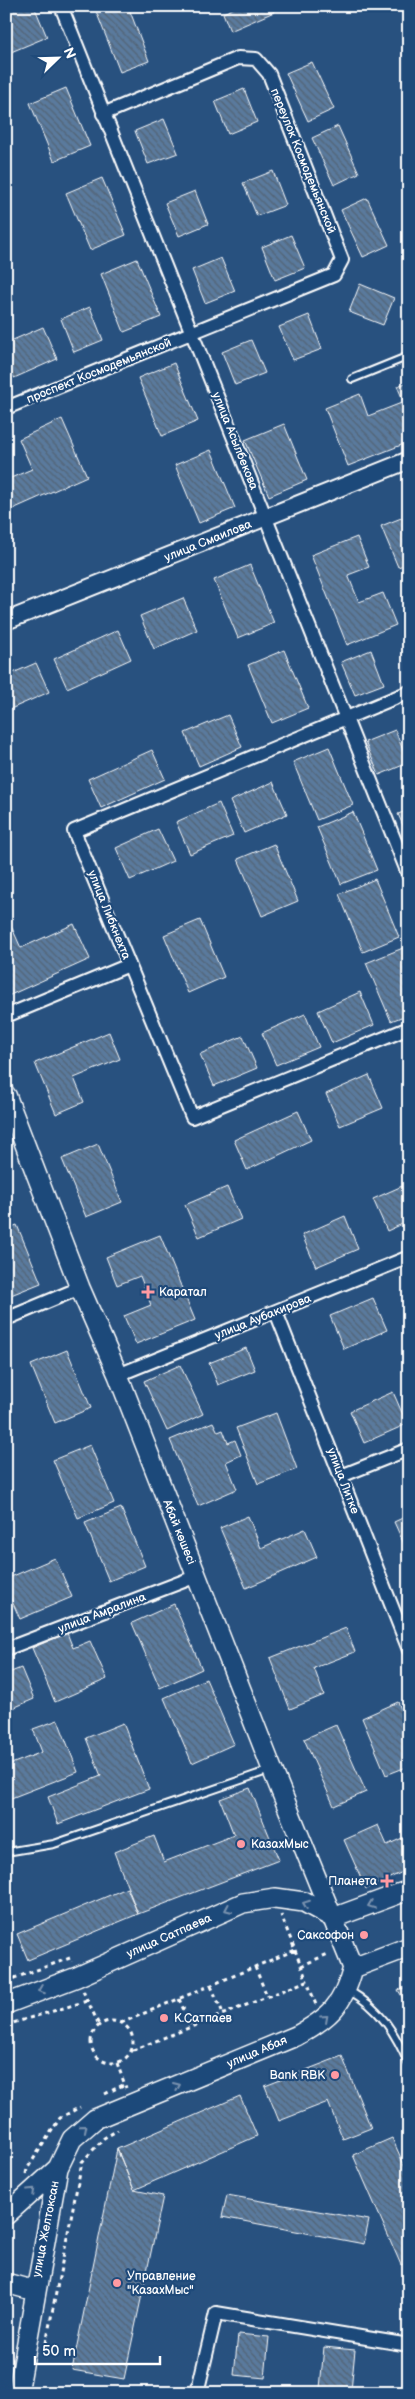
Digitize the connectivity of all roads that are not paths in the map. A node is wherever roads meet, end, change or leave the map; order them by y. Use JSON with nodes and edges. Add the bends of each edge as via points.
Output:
{"nodes":[{"id":1,"x":60,"y":6,"type":"edge"},
{"id":2,"x":103,"y":114,"type":"junction"},
{"id":3,"x":192,"y":333,"type":"junction"},
{"id":4,"x":409,"y":356,"type":"edge"},
{"id":5,"x":352,"y":379,"type":"dead end"},
{"id":6,"x":6,"y":408,"type":"edge"},
{"id":7,"x":409,"y":460,"type":"edge"},
{"id":8,"x":267,"y":517,"type":"junction"},
{"id":9,"x":6,"y":621,"type":"edge"},
{"id":10,"x":409,"y":692,"type":"edge"},
{"id":11,"x":346,"y":718,"type":"junction"},
{"id":12,"x":409,"y":876,"type":"edge"},
{"id":13,"x":129,"y":965,"type":"junction"},
{"id":14,"x":6,"y":1016,"type":"edge"},
{"id":15,"x":409,"y":1028,"type":"edge"},
{"id":16,"x":6,"y":1095,"type":"edge"},
{"id":17,"x":409,"y":1257,"type":"edge"},
{"id":18,"x":80,"y":1288,"type":"junction"},
{"id":19,"x":276,"y":1312,"type":"junction"},
{"id":20,"x":6,"y":1320,"type":"edge"},
{"id":21,"x":118,"y":1375,"type":"junction"},
{"id":22,"x":409,"y":1449,"type":"edge"},
{"id":23,"x":341,"y":1476,"type":"junction"},
{"id":24,"x":197,"y":1576,"type":"junction"},
{"id":25,"x":6,"y":1649,"type":"edge"},
{"id":26,"x":409,"y":1650,"type":"edge"},
{"id":27,"x":272,"y":1769,"type":"junction"},
{"id":28,"x":6,"y":1852,"type":"edge"},
{"id":29,"x":409,"y":1890,"type":"edge"},
{"id":30,"x":334,"y":1918,"type":"junction"},
{"id":31,"x":409,"y":1947,"type":"edge"},
{"id":32,"x":353,"y":1968,"type":"junction"},
{"id":33,"x":347,"y":1989,"type":"junction"},
{"id":34,"x":6,"y":2004,"type":"edge"},
{"id":35,"x":409,"y":2065,"type":"edge"},
{"id":36,"x":132,"y":2104,"type":"joint"},
{"id":37,"x":58,"y":2168,"type":"junction"},
{"id":38,"x":6,"y":2215,"type":"edge"},
{"id":39,"x":6,"y":2283,"type":"edge"},
{"id":40,"x":35,"y":2291,"type":"junction"},
{"id":41,"x":409,"y":2345,"type":"edge"},
{"id":42,"x":18,"y":2393,"type":"edge"},
{"id":43,"x":197,"y":2393,"type":"edge"}],
"edges":[{"from":1,"to":2,"type":"street","name":"улица Асылбекова"},
{"from":2,"to":3,"type":"street","name":"улица Асылбекова"},
{"from":2,"to":3,"type":"street","name":"переулок Космодемьянской","via":[[238,58],[256,59],[269,74],[342,260],[334,275]]},
{"from":3,"to":6,"type":"street","name":"проспект Космодемьянской"},
{"from":3,"to":8,"type":"street","name":"улица Асылбекова"},
{"from":4,"to":5,"type":"lane"},
{"from":7,"to":8,"type":"street","name":"улица Смаилова"},
{"from":8,"to":9,"type":"street","name":"улица Смаилова"},
{"from":8,"to":11,"type":"street","name":"улица Асылбекова"},
{"from":10,"to":11,"type":"street","name":"улица Либкнехта"},
{"from":11,"to":12,"type":"street","name":"улица Асылбекова"},
{"from":11,"to":13,"type":"street","name":"улица Либкнехта","via":[[74,831]]},
{"from":13,"to":14,"type":"street"},
{"from":13,"to":15,"type":"street","name":"улица Либкнехта","via":[[192,1117]]},
{"from":16,"to":18,"type":"main road","name":"Абай көшесі"},
{"from":17,"to":19,"type":"street","name":"улица Аубакирова"},
{"from":18,"to":20,"type":"street"},
{"from":18,"to":21,"type":"main road","name":"Абай көшесі"},
{"from":19,"to":21,"type":"street","name":"улица Аубакирова"},
{"from":19,"to":23,"type":"street","name":"улица Литке"},
{"from":21,"to":24,"type":"main road","name":"Абай көшесі"},
{"from":22,"to":23,"type":"street"},
{"from":23,"to":26,"type":"street","name":"улица Литке"},
{"from":24,"to":25,"type":"street","name":"улица Амралина"},
{"from":24,"to":27,"type":"main road","name":"Абай көшесі"},
{"from":27,"to":28,"type":"lane","via":[[54,1844]]},
{"from":27,"to":30,"type":"main road","name":"Абай көшесі"},
{"from":29,"to":30,"type":"main road","one_way":true},
{"from":30,"to":32,"type":"main road","name":"Абай көшесі"},
{"from":30,"to":34,"type":"main road","name":"улица Сатпаева","one_way":true,"via":[[304,1902],[275,1898],[243,1903],[77,1977]]},
{"from":31,"to":32,"type":"main road"},
{"from":32,"to":33,"type":"main road","name":"улица Абая"},
{"from":33,"to":35,"type":"lane","via":[[372,2006],[395,2034]]},
{"from":36,"to":33,"type":"main road","name":"улица Абая","one_way":true,"via":[[296,2036],[322,2022],[338,2006]]},
{"from":37,"to":36,"type":"main road","name":"улица Желтоксан","one_way":true,"via":[[72,2139],[95,2119]]},
{"from":38,"to":37,"type":"main road","one_way":true},
{"from":37,"to":40,"type":"main road","name":"улица Желтоксан"},
{"from":39,"to":40,"type":"main road"},
{"from":40,"to":42,"type":"main road","name":"улица Желтоксан"},
{"from":41,"to":43,"type":"street","via":[[216,2313]]}]}
